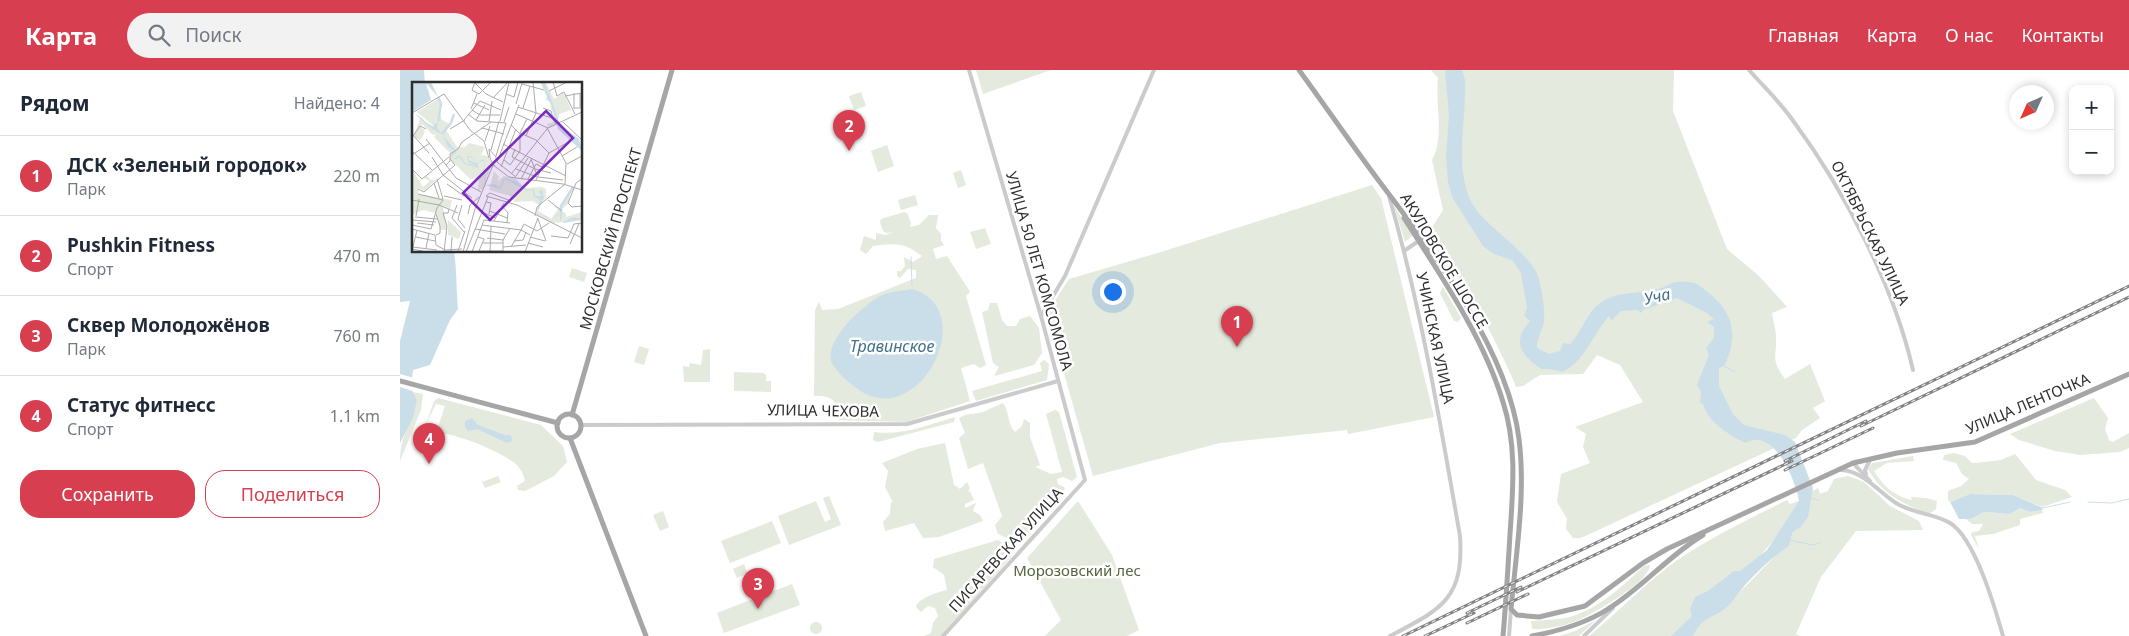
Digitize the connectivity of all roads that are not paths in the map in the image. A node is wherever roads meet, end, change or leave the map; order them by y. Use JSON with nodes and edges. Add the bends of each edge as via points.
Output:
{"nodes":[{"id":1,"x":672,"y":70,"type":"edge"},
{"id":2,"x":969,"y":70,"type":"edge"},
{"id":3,"x":1154,"y":70,"type":"edge"},
{"id":4,"x":1299,"y":70,"type":"edge"},
{"id":5,"x":1749,"y":70,"type":"edge"},
{"id":6,"x":1388,"y":193,"type":"junction"},
{"id":7,"x":1421,"y":240,"type":"junction"},
{"id":8,"x":1404,"y":251,"type":"junction"},
{"id":9,"x":1041,"y":316,"type":"junction"},
{"id":10,"x":1913,"y":370,"type":"dead end"},
{"id":11,"x":2129,"y":374,"type":"edge"},
{"id":12,"x":400,"y":380,"type":"edge"},
{"id":13,"x":1058,"y":381,"type":"junction"},
{"id":14,"x":572,"y":415,"type":"junction"},
{"id":15,"x":558,"y":423,"type":"junction"},
{"id":16,"x":581,"y":425,"type":"junction"},
{"id":17,"x":570,"y":438,"type":"junction"},
{"id":18,"x":1872,"y":457,"type":"junction"},
{"id":19,"x":1854,"y":463,"type":"junction"},
{"id":20,"x":1836,"y":470,"type":"junction"},
{"id":21,"x":1859,"y":475,"type":"junction"},
{"id":22,"x":1866,"y":476,"type":"junction"},
{"id":23,"x":1085,"y":480,"type":"joint"},
{"id":24,"x":1873,"y":484,"type":"junction"},
{"id":25,"x":1716,"y":528,"type":"junction"},
{"id":26,"x":1621,"y":601,"type":"junction"},
{"id":27,"x":1511,"y":609,"type":"junction"},
{"id":28,"x":646,"y":636,"type":"edge"},
{"id":29,"x":943,"y":636,"type":"edge"},
{"id":30,"x":1390,"y":636,"type":"edge"},
{"id":31,"x":1502,"y":636,"type":"edge"},
{"id":32,"x":1509,"y":636,"type":"edge"},
{"id":33,"x":1532,"y":636,"type":"edge"},
{"id":34,"x":1584,"y":636,"type":"edge"},
{"id":35,"x":2003,"y":636,"type":"edge"}],
"edges":[{"from":1,"to":14,"type":"main road","name":"МОСКОВСКИЙ ПРОСПЕКТ"},
{"from":2,"to":9,"type":"street","name":"УЛИЦА 50 ЛЕТ КОМСОМОЛА"},
{"from":3,"to":9,"type":"street","via":[[1065,276]]},
{"from":4,"to":6,"type":"main road","name":"УЧИНСКАЯ УЛИЦА"},
{"from":5,"to":10,"type":"street","name":"ОКТЯБРЬСКАЯ УЛИЦА","via":[[1793,120],[1823,163],[1848,208],[1897,310]]},
{"from":6,"to":7,"type":"main road","name":"АКУЛОВСКОЕ ШОССЕ"},
{"from":6,"to":8,"type":"street","name":"УЧИНСКАЯ УЛИЦА"},
{"from":7,"to":8,"type":"street"},
{"from":7,"to":27,"type":"main road","name":"АКУЛОВСКОЕ ШОССЕ","via":[[1474,320],[1510,397],[1519,438],[1521,481]]},
{"from":7,"to":31,"type":"main road","name":"АКУЛОВСКОЕ ШОССЕ","via":[[1490,366],[1504,402],[1512,441],[1514,475]]},
{"from":8,"to":30,"type":"street","name":"УЧИНСКАЯ УЛИЦА","via":[[1440,418],[1461,554],[1458,579],[1451,596],[1423,618]]},
{"from":9,"to":13,"type":"street","name":"УЛИЦА 50 ЛЕТ КОМСОМОЛА"},
{"from":11,"to":18,"type":"main road","name":"УЛИЦА ЛЕНТОЧКА","via":[[1975,442]]},
{"from":12,"to":15,"type":"main road"},
{"from":13,"to":16,"type":"street","name":"УЛИЦА ЧЕХОВА","via":[[907,424]]},
{"from":13,"to":23,"type":"street","name":"УЛИЦА 50 ЛЕТ КОМСОМОЛА"},
{"from":14,"to":15,"type":"main road","via":[[563,416]]},
{"from":14,"to":16,"type":"main road"},
{"from":15,"to":17,"type":"main road","via":[[559,432]]},
{"from":16,"to":17,"type":"main road","via":[[578,434]]},
{"from":17,"to":28,"type":"main road"},
{"from":18,"to":19,"type":"main road","name":"УЛИЦА ЛЕНТОЧКА"},
{"from":18,"to":22,"type":"street","via":[[1867,464]]},
{"from":19,"to":20,"type":"main road","name":"УЛИЦА ЛЕНТОЧКА"},
{"from":19,"to":21,"type":"street"},
{"from":19,"to":22,"type":"street"},
{"from":20,"to":21,"type":"street"},
{"from":20,"to":25,"type":"main road","name":"УЛИЦА ЛЕНТОЧКА"},
{"from":21,"to":24,"type":"street"},
{"from":22,"to":24,"type":"street"},
{"from":23,"to":29,"type":"street","name":"ПИСАРЕВСКАЯ УЛИЦА"},
{"from":24,"to":35,"type":"street","via":[[1901,507],[1949,522],[1962,534],[1992,597]]},
{"from":25,"to":26,"type":"main road","via":[[1681,550]]},
{"from":25,"to":27,"type":"main road","via":[[1655,555],[1578,608],[1531,618],[1517,615]]},
{"from":26,"to":33,"type":"main road","via":[[1575,625]]},
{"from":26,"to":34,"type":"street"},
{"from":27,"to":32,"type":"street","name":"АКУЛОВСКОЕ ШОССЕ"}]}
